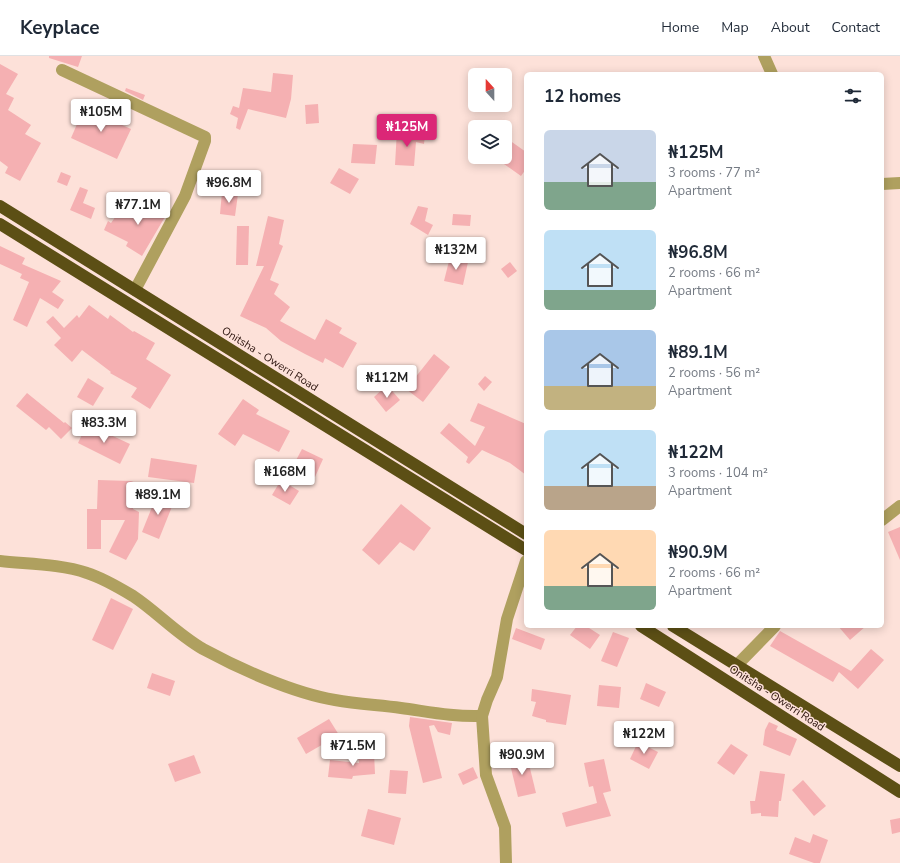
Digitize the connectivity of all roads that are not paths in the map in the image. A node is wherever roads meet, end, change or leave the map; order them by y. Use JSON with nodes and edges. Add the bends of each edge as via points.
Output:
{"nodes":[{"id":1,"x":764,"y":56,"type":"edge"},
{"id":2,"x":62,"y":70,"type":"dead end"},
{"id":3,"x":771,"y":72,"type":"edge"},
{"id":4,"x":900,"y":183,"type":"edge"},
{"id":5,"x":884,"y":184,"type":"edge"},
{"id":6,"x":0,"y":206,"type":"edge"},
{"id":7,"x":0,"y":224,"type":"edge"},
{"id":8,"x":135,"y":290,"type":"junction"},
{"id":9,"x":900,"y":506,"type":"edge"},
{"id":10,"x":884,"y":518,"type":"edge"},
{"id":11,"x":524,"y":533,"type":"edge"},
{"id":12,"x":524,"y":549,"type":"edge"},
{"id":13,"x":0,"y":561,"type":"edge"},
{"id":14,"x":524,"y":567,"type":"edge"},
{"id":15,"x":644,"y":628,"type":"edge"},
{"id":16,"x":677,"y":628,"type":"edge"},
{"id":17,"x":773,"y":628,"type":"edge"},
{"id":18,"x":737,"y":665,"type":"junction"},
{"id":19,"x":482,"y":716,"type":"junction"},
{"id":20,"x":900,"y":766,"type":"edge"},
{"id":21,"x":900,"y":792,"type":"edge"},
{"id":22,"x":506,"y":863,"type":"edge"}],
"edges":[{"from":1,"to":3,"type":"street"},
{"from":2,"to":8,"type":"street","via":[[205,136],[185,196]]},
{"from":4,"to":5,"type":"street"},
{"from":6,"to":8,"type":"highway","name":"Onitsha - Owerri Road"},
{"from":7,"to":12,"type":"highway"},
{"from":8,"to":11,"type":"highway","name":"Onitsha - Owerri Road"},
{"from":9,"to":10,"type":"street"},
{"from":13,"to":19,"type":"street","via":[[70,569],[103,579],[148,607],[202,648],[292,688],[334,700],[454,716]]},
{"from":14,"to":19,"type":"street","via":[[507,619],[497,677]]},
{"from":15,"to":21,"type":"highway","name":"Onitsha - Owerri Road"},
{"from":16,"to":18,"type":"highway","name":"Onitsha - Owerri Road"},
{"from":17,"to":18,"type":"street"},
{"from":18,"to":20,"type":"highway","name":"Onitsha - Owerri Road"},
{"from":19,"to":22,"type":"street","via":[[483,757],[486,775],[505,826]]}]}
